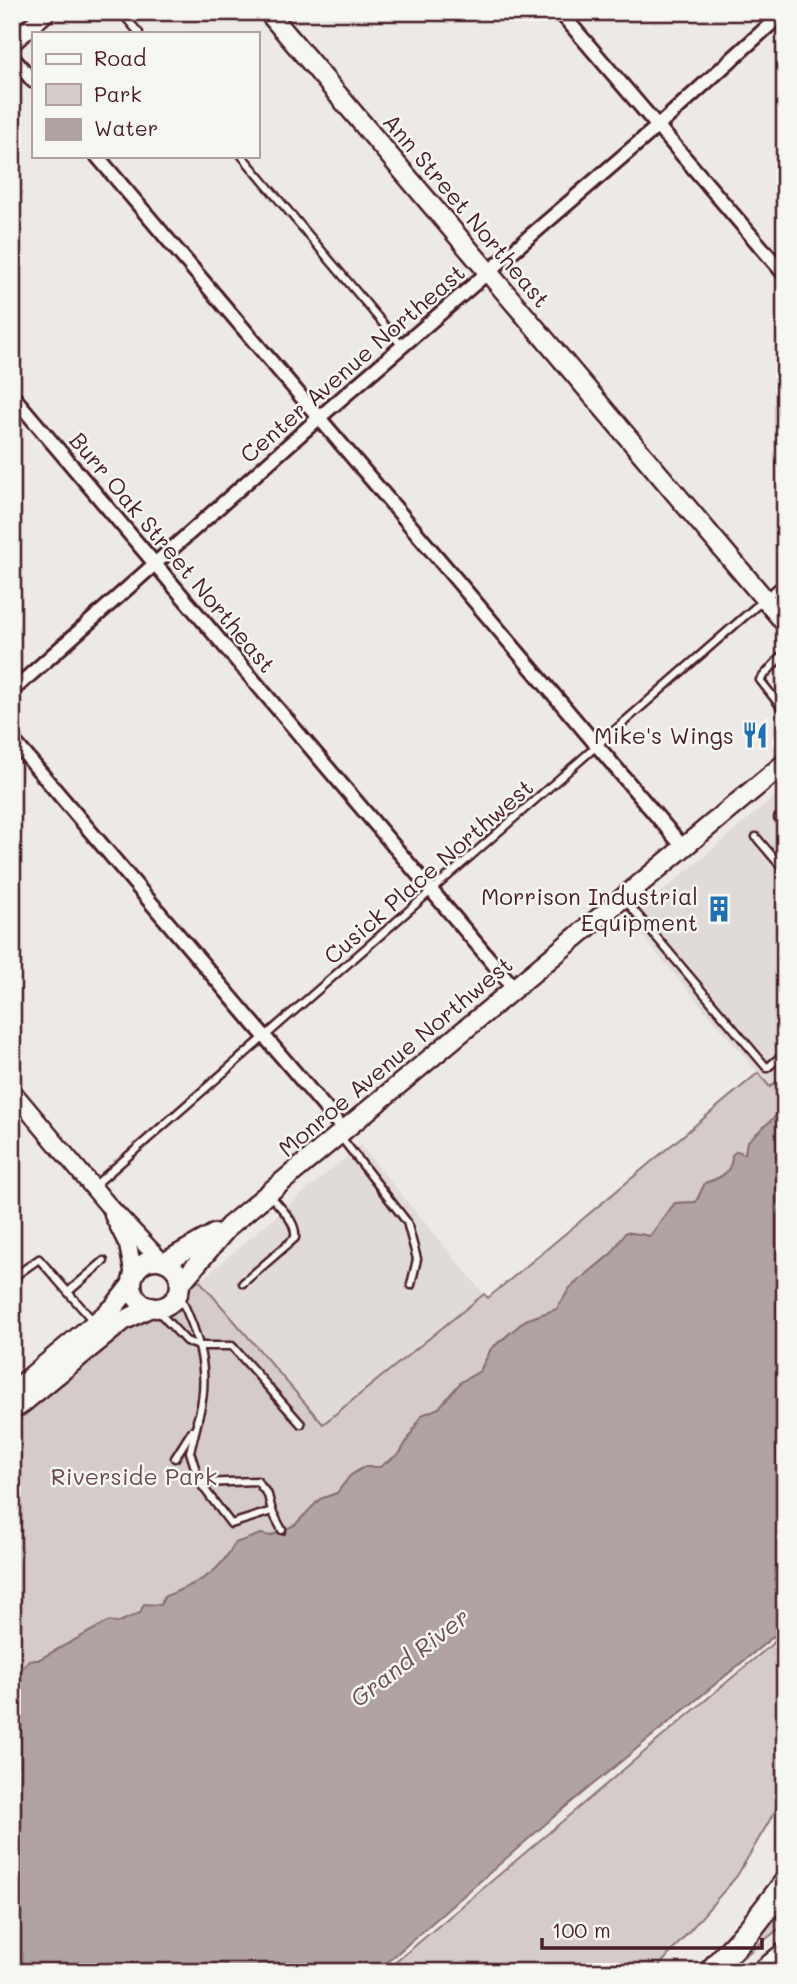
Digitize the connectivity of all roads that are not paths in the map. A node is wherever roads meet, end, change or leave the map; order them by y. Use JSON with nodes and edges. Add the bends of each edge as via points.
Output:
{"nodes":[{"id":1,"x":47,"y":12,"type":"edge"},
{"id":2,"x":121,"y":12,"type":"edge"},
{"id":3,"x":268,"y":12,"type":"edge"},
{"id":4,"x":560,"y":12,"type":"edge"},
{"id":5,"x":784,"y":12,"type":"edge"},
{"id":6,"x":138,"y":32,"type":"edge"},
{"id":7,"x":12,"y":43,"type":"edge"},
{"id":8,"x":12,"y":57,"type":"edge"},
{"id":9,"x":32,"y":80,"type":"edge"},
{"id":10,"x":658,"y":127,"type":"junction"},
{"id":11,"x":99,"y":158,"type":"edge"},
{"id":12,"x":244,"y":158,"type":"edge"},
{"id":13,"x":488,"y":273,"type":"junction"},
{"id":14,"x":785,"y":275,"type":"edge"},
{"id":15,"x":402,"y":346,"type":"junction"},
{"id":16,"x":12,"y":395,"type":"edge"},
{"id":17,"x":321,"y":416,"type":"junction"},
{"id":18,"x":155,"y":564,"type":"junction"},
{"id":19,"x":785,"y":581,"type":"edge"},
{"id":20,"x":764,"y":599,"type":"junction"},
{"id":21,"x":785,"y":623,"type":"edge"},
{"id":22,"x":785,"y":652,"type":"edge"},
{"id":23,"x":12,"y":691,"type":"edge"},
{"id":24,"x":785,"y":712,"type":"edge"},
{"id":25,"x":12,"y":739,"type":"edge"},
{"id":26,"x":597,"y":746,"type":"junction"},
{"id":27,"x":783,"y":766,"type":"edge"},
{"id":28,"x":778,"y":818,"type":"dead end"},
{"id":29,"x":785,"y":826,"type":"edge"},
{"id":30,"x":756,"y":837,"type":"dead end"},
{"id":31,"x":683,"y":847,"type":"junction"},
{"id":32,"x":785,"y":871,"type":"edge"},
{"id":33,"x":432,"y":891,"type":"junction"},
{"id":34,"x":623,"y":898,"type":"junction"},
{"id":35,"x":514,"y":988,"type":"junction"},
{"id":36,"x":266,"y":1037,"type":"junction"},
{"id":37,"x":785,"y":1053,"type":"edge"},
{"id":38,"x":12,"y":1091,"type":"edge"},
{"id":39,"x":342,"y":1132,"type":"junction"},
{"id":40,"x":93,"y":1187,"type":"junction"},
{"id":41,"x":269,"y":1193,"type":"junction"},
{"id":42,"x":107,"y":1204,"type":"junction"},
{"id":43,"x":229,"y":1226,"type":"junction"},
{"id":44,"x":104,"y":1261,"type":"dead end"},
{"id":45,"x":162,"y":1261,"type":"junction"},
{"id":46,"x":12,"y":1278,"type":"edge"},
{"id":47,"x":133,"y":1280,"type":"junction"},
{"id":48,"x":243,"y":1283,"type":"dead end"},
{"id":49,"x":411,"y":1285,"type":"dead end"},
{"id":50,"x":179,"y":1288,"type":"junction"},
{"id":51,"x":68,"y":1292,"type":"junction"},
{"id":52,"x":153,"y":1307,"type":"junction"},
{"id":53,"x":100,"y":1329,"type":"junction"},
{"id":54,"x":199,"y":1346,"type":"junction"},
{"id":55,"x":12,"y":1392,"type":"edge"},
{"id":56,"x":12,"y":1408,"type":"edge"},
{"id":57,"x":198,"y":1420,"type":"junction"},
{"id":58,"x":301,"y":1424,"type":"dead end"},
{"id":59,"x":175,"y":1458,"type":"dead end"},
{"id":60,"x":200,"y":1483,"type":"junction"},
{"id":61,"x":272,"y":1511,"type":"junction"},
{"id":62,"x":282,"y":1530,"type":"dead end"},
{"id":63,"x":785,"y":1884,"type":"edge"},
{"id":64,"x":785,"y":1955,"type":"edge"},
{"id":65,"x":711,"y":1972,"type":"edge"},
{"id":66,"x":764,"y":1972,"type":"edge"}],
"edges":[{"from":1,"to":7,"type":"street"},
{"from":2,"to":6,"type":"lane"},
{"from":3,"to":13,"type":"main road","name":"Ann Street Northeast"},
{"from":4,"to":10,"type":"street"},
{"from":5,"to":10,"type":"street","name":"Center Avenue Northeast"},
{"from":8,"to":9,"type":"street"},
{"from":10,"to":13,"type":"street","name":"Center Avenue Northeast"},
{"from":10,"to":14,"type":"street"},
{"from":11,"to":17,"type":"street"},
{"from":12,"to":15,"type":"lane"},
{"from":13,"to":15,"type":"street","name":"Center Avenue Northeast"},
{"from":13,"to":20,"type":"main road","name":"Ann Street Northeast"},
{"from":15,"to":17,"type":"street","name":"Center Avenue Northeast"},
{"from":16,"to":18,"type":"street","name":"Burr Oak Street Northeast"},
{"from":17,"to":18,"type":"street","name":"Center Avenue Northeast"},
{"from":17,"to":26,"type":"street"},
{"from":18,"to":23,"type":"street","name":"Center Avenue Northeast"},
{"from":18,"to":33,"type":"street","name":"Burr Oak Street Northeast"},
{"from":19,"to":20,"type":"lane","name":"Cusick Place Northwest"},
{"from":20,"to":21,"type":"main road","name":"Ann Street Northeast"},
{"from":20,"to":26,"type":"lane","name":"Cusick Place Northwest"},
{"from":22,"to":24,"type":"lane","via":[[760,680]]},
{"from":25,"to":36,"type":"street"},
{"from":26,"to":31,"type":"street"},
{"from":26,"to":33,"type":"lane","name":"Cusick Place Northwest"},
{"from":27,"to":31,"type":"main road","name":"Monroe Avenue Northwest"},
{"from":28,"to":29,"type":"lane"},
{"from":30,"to":32,"type":"lane"},
{"from":31,"to":34,"type":"main road","name":"Monroe Avenue Northwest"},
{"from":33,"to":35,"type":"street","name":"Burr Oak Street Northeast"},
{"from":33,"to":36,"type":"lane","name":"Cusick Place Northwest"},
{"from":34,"to":35,"type":"main road","name":"Monroe Avenue Northwest"},
{"from":34,"to":37,"type":"lane","via":[[767,1068]]},
{"from":35,"to":39,"type":"main road","name":"Monroe Avenue Northwest"},
{"from":36,"to":39,"type":"street"},
{"from":36,"to":40,"type":"lane","name":"Cusick Place Northwest"},
{"from":38,"to":40,"type":"street"},
{"from":39,"to":41,"type":"main road","name":"Monroe Avenue Northwest"},
{"from":39,"to":49,"type":"lane","via":[[407,1222],[417,1259]]},
{"from":40,"to":42,"type":"street"},
{"from":41,"to":43,"type":"main road","name":"Monroe Avenue Northwest"},
{"from":41,"to":48,"type":"lane","via":[[290,1219],[295,1238]]},
{"from":42,"to":45,"type":"street"},
{"from":42,"to":47,"type":"street","via":[[128,1245]]},
{"from":43,"to":45,"type":"main road","name":"Monroe Avenue Northwest"},
{"from":43,"to":50,"type":"main road","name":"Monroe Avenue Northwest"},
{"from":44,"to":51,"type":"lane"},
{"from":45,"to":47,"type":"main road","via":[[147,1262]]},
{"from":45,"to":50,"type":"main road","via":[[176,1270]]},
{"from":46,"to":51,"type":"lane","via":[[39,1259]]},
{"from":47,"to":52,"type":"main road","via":[[140,1301]]},
{"from":47,"to":53,"type":"main road"},
{"from":50,"to":52,"type":"main road","via":[[166,1305]]},
{"from":50,"to":54,"type":"lane"},
{"from":51,"to":53,"type":"lane"},
{"from":52,"to":53,"type":"main road"},
{"from":52,"to":54,"type":"lane","via":[[186,1341]]},
{"from":53,"to":55,"type":"main road"},
{"from":53,"to":56,"type":"main road"},
{"from":54,"to":57,"type":"lane","via":[[205,1378]]},
{"from":54,"to":58,"type":"lane","via":[[232,1346]]},
{"from":57,"to":59,"type":"lane"},
{"from":57,"to":60,"type":"lane","via":[[190,1452]]},
{"from":60,"to":61,"type":"lane","via":[[257,1481],[268,1495]]},
{"from":60,"to":61,"type":"lane","via":[[230,1524]]},
{"from":61,"to":62,"type":"lane"},
{"from":63,"to":65,"type":"highway"},
{"from":64,"to":66,"type":"highway"}]}
